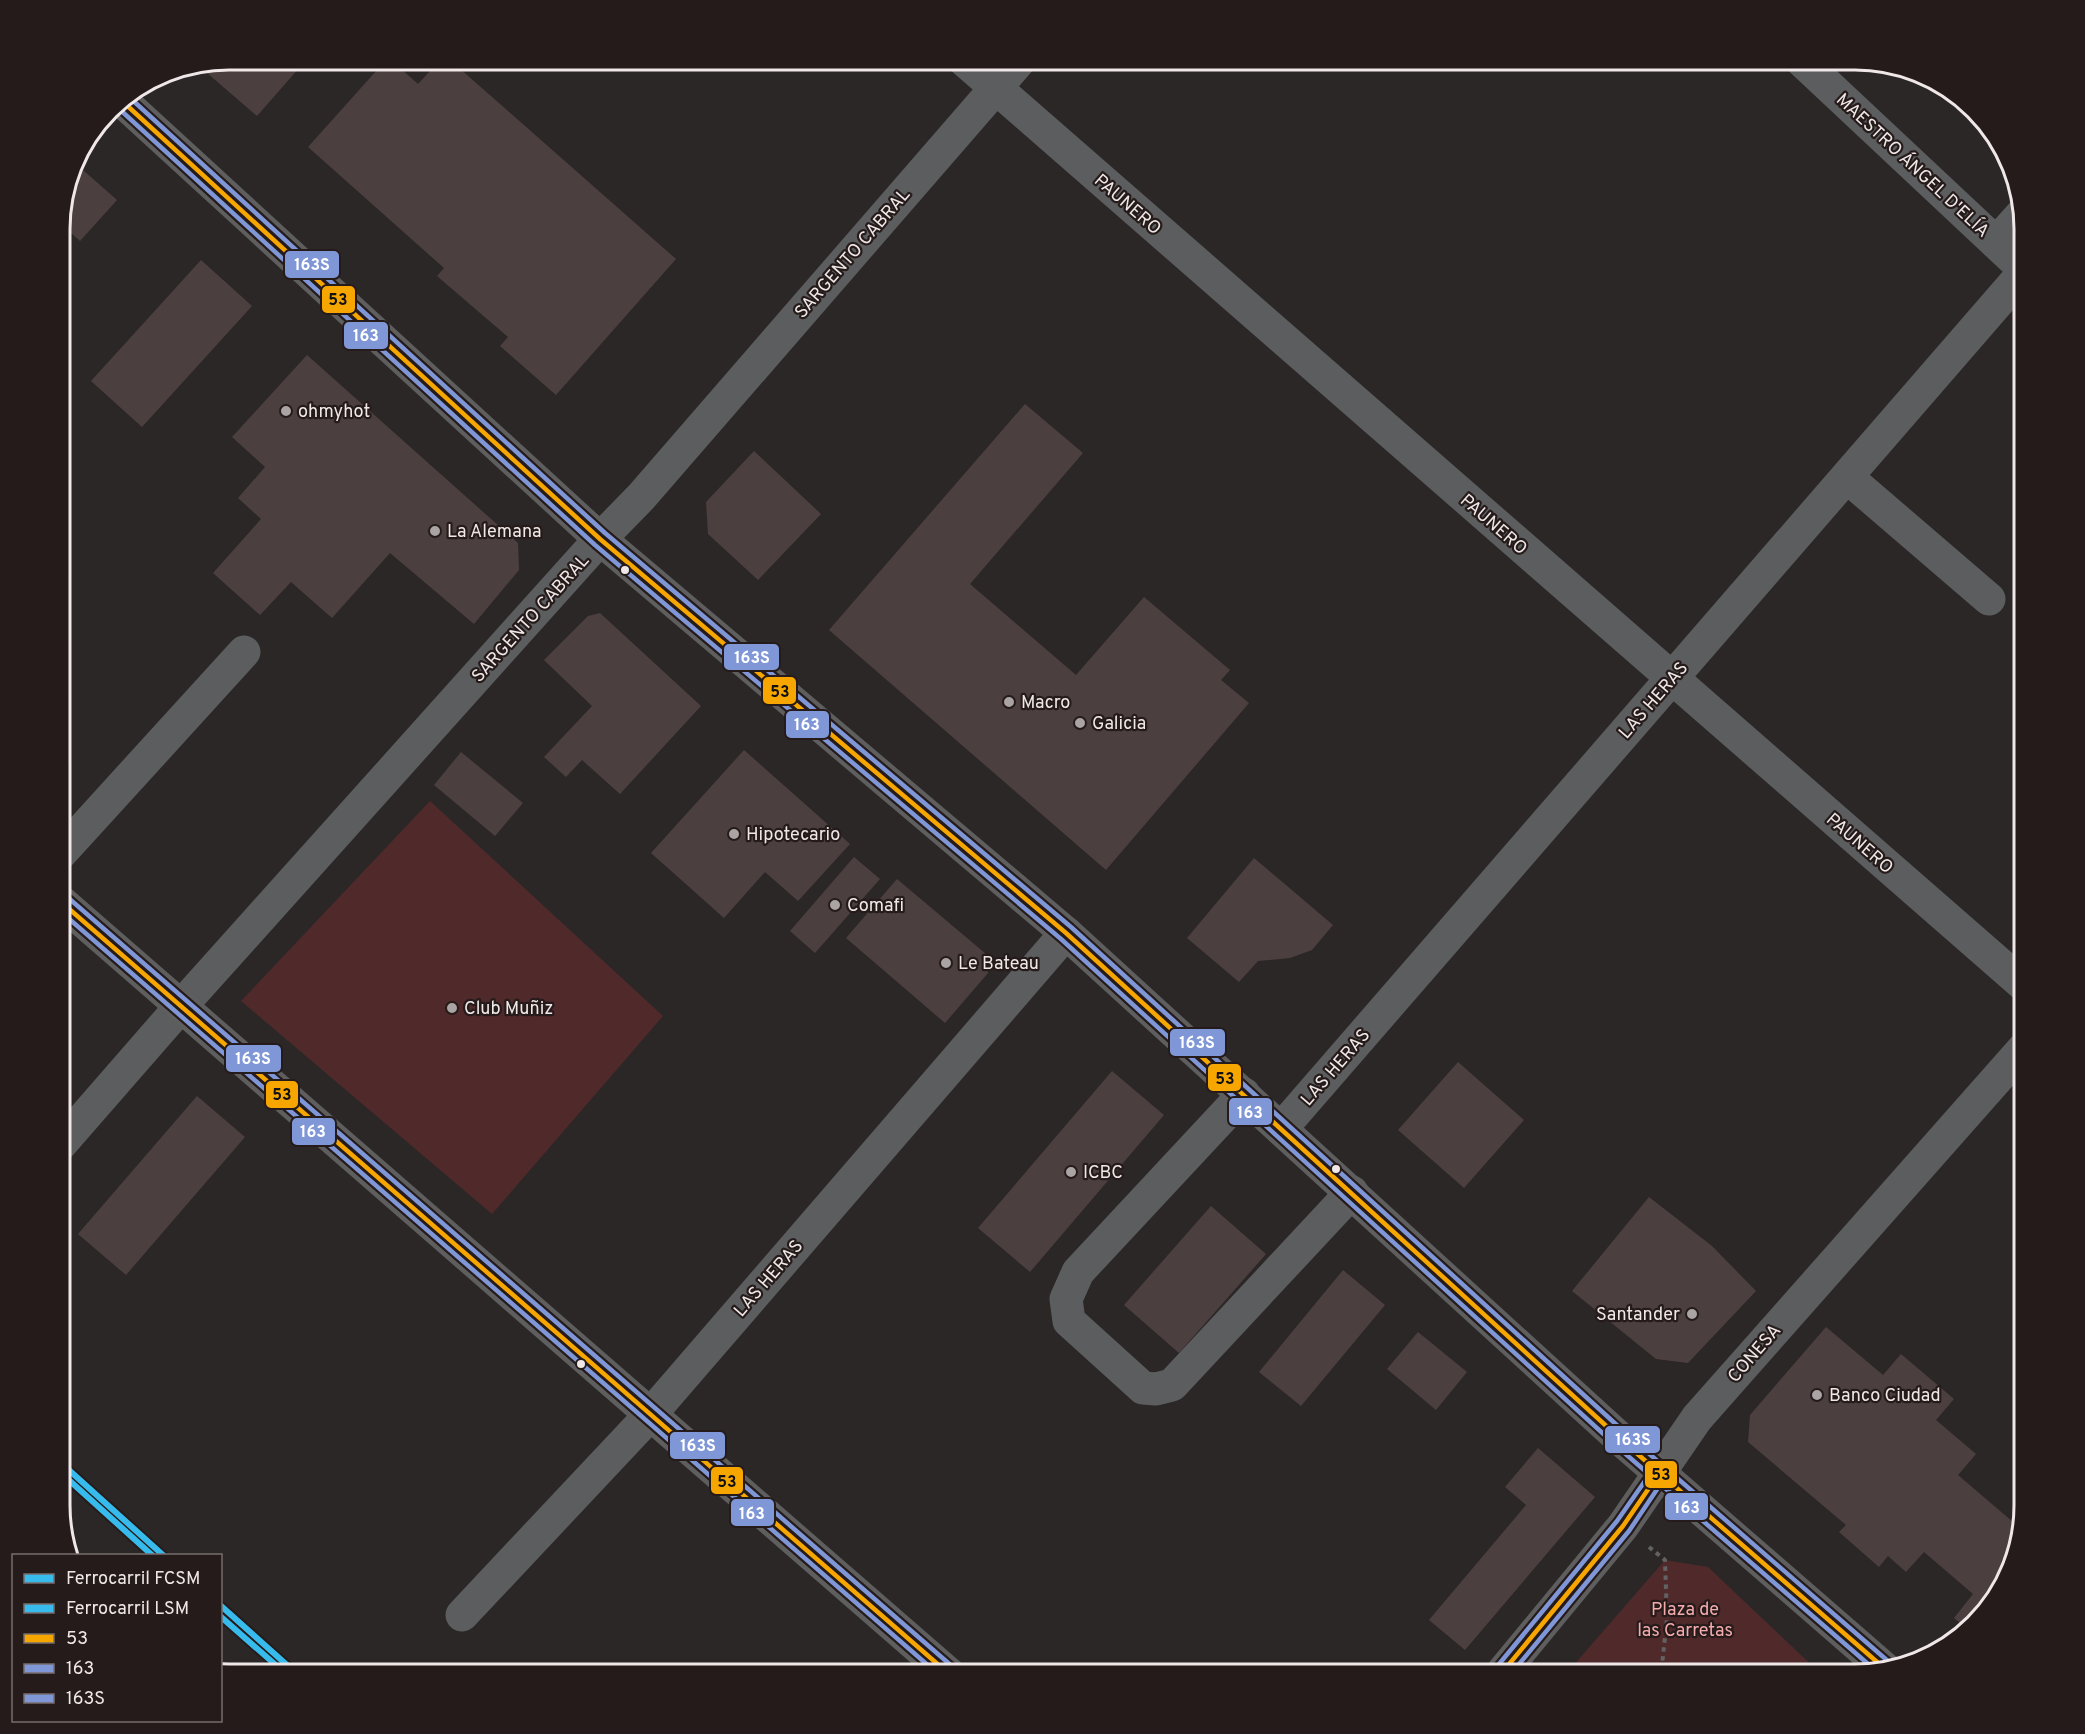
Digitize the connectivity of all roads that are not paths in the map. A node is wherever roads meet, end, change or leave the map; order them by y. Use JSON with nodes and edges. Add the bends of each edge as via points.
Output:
{"nodes":[{"id":1,"x":1812,"y":70,"type":"edge"},
{"id":2,"x":976,"y":71,"type":"edge"},
{"id":3,"x":1010,"y":71,"type":"edge"},
{"id":4,"x":995,"y":87,"type":"junction"},
{"id":5,"x":129,"y":107,"type":"edge"},
{"id":6,"x":2014,"y":223,"type":"edge"},
{"id":7,"x":1996,"y":243,"type":"junction"},
{"id":8,"x":2014,"y":260,"type":"edge"},
{"id":9,"x":2014,"y":283,"type":"edge"},
{"id":10,"x":1847,"y":477,"type":"junction"},
{"id":11,"x":600,"y":539,"type":"junction"},
{"id":12,"x":1989,"y":599,"type":"dead end"},
{"id":13,"x":244,"y":651,"type":"dead end"},
{"id":14,"x":1672,"y":679,"type":"junction"},
{"id":15,"x":71,"y":842,"type":"edge"},
{"id":16,"x":71,"y":910,"type":"edge"},
{"id":17,"x":1066,"y":933,"type":"junction"},
{"id":18,"x":2014,"y":976,"type":"edge"},
{"id":19,"x":182,"y":1005,"type":"junction"},
{"id":20,"x":2014,"y":1059,"type":"edge"},
{"id":21,"x":1244,"y":1094,"type":"junction"},
{"id":22,"x":1281,"y":1129,"type":"junction"},
{"id":23,"x":71,"y":1132,"type":"edge"},
{"id":24,"x":1352,"y":1192,"type":"junction"},
{"id":25,"x":650,"y":1415,"type":"junction"},
{"id":26,"x":1660,"y":1472,"type":"junction"},
{"id":27,"x":462,"y":1615,"type":"dead end"},
{"id":28,"x":1877,"y":1662,"type":"edge"},
{"id":29,"x":937,"y":1664,"type":"edge"},
{"id":30,"x":1509,"y":1664,"type":"edge"}],
"edges":[{"from":1,"to":7,"type":"street","name":"MAESTRO ÁNGEL D'ELÍA"},
{"from":2,"to":4,"type":"street","name":"PAUNERO"},
{"from":3,"to":4,"type":"street","name":"SARGENTO CABRAL"},
{"from":4,"to":11,"type":"street","name":"SARGENTO CABRAL","via":[[641,497]]},
{"from":4,"to":14,"type":"street","name":"PAUNERO"},
{"from":5,"to":11,"type":"main road"},
{"from":6,"to":7,"type":"street"},
{"from":7,"to":8,"type":"street","name":"MAESTRO ÁNGEL D'ELÍA"},
{"from":9,"to":10,"type":"street","name":"LAS HERAS"},
{"from":10,"to":12,"type":"street"},
{"from":10,"to":14,"type":"street","name":"LAS HERAS"},
{"from":11,"to":17,"type":"main road"},
{"from":11,"to":19,"type":"street","name":"SARGENTO CABRAL"},
{"from":13,"to":15,"type":"street"},
{"from":14,"to":18,"type":"street","name":"PAUNERO"},
{"from":14,"to":22,"type":"street","name":"LAS HERAS"},
{"from":16,"to":19,"type":"main road"},
{"from":17,"to":21,"type":"main road"},
{"from":17,"to":25,"type":"street","name":"LAS HERAS"},
{"from":19,"to":23,"type":"street","name":"SARGENTO CABRAL"},
{"from":19,"to":25,"type":"main road"},
{"from":20,"to":26,"type":"street","name":"CONESA","via":[[1697,1418]]},
{"from":21,"to":22,"type":"main road"},
{"from":21,"to":24,"type":"street","via":[[1078,1272],[1066,1299],[1069,1321],[1143,1388],[1172,1385]]},
{"from":22,"to":24,"type":"main road"},
{"from":24,"to":26,"type":"main road"},
{"from":25,"to":27,"type":"street","name":"LAS HERAS"},
{"from":25,"to":29,"type":"main road"},
{"from":26,"to":28,"type":"main road"},
{"from":26,"to":30,"type":"main road","name":"CONESA","via":[[1623,1526]]}]}
